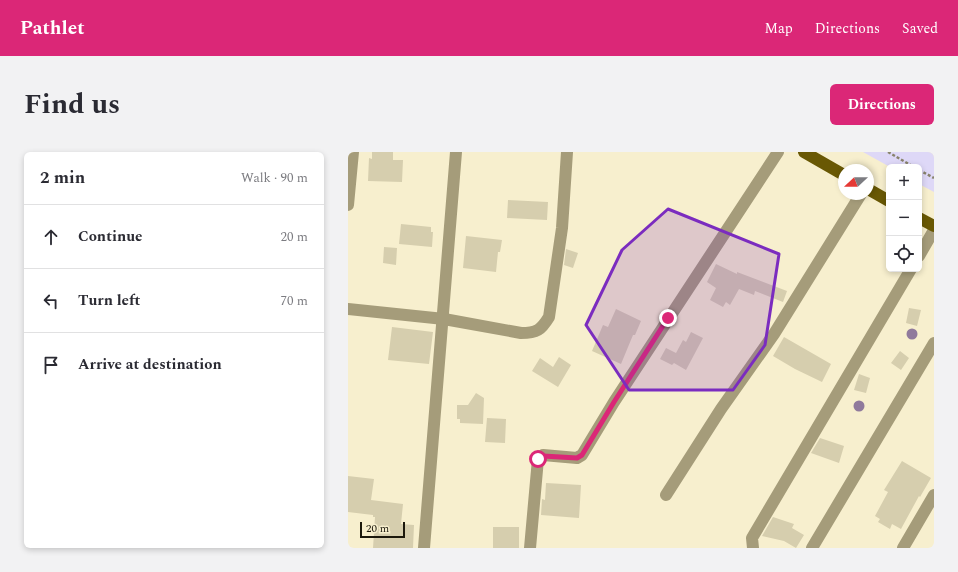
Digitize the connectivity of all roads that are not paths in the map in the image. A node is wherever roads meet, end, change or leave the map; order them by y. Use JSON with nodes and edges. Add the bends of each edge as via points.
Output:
{"nodes":[{"id":1,"x":353,"y":152,"type":"edge"},
{"id":2,"x":456,"y":152,"type":"edge"},
{"id":3,"x":567,"y":152,"type":"edge"},
{"id":4,"x":778,"y":152,"type":"edge"},
{"id":5,"x":804,"y":152,"type":"edge"},
{"id":6,"x":838,"y":172,"type":"edge"},
{"id":7,"x":874,"y":192,"type":"edge"},
{"id":8,"x":858,"y":200,"type":"edge"},
{"id":9,"x":887,"y":200,"type":"edge"},
{"id":10,"x":348,"y":205,"type":"edge"},
{"id":11,"x":922,"y":220,"type":"edge"},
{"id":12,"x":934,"y":226,"type":"edge"},
{"id":13,"x":934,"y":230,"type":"edge"},
{"id":14,"x":922,"y":251,"type":"edge"},
{"id":15,"x":909,"y":272,"type":"edge"},
{"id":16,"x":348,"y":309,"type":"edge"},
{"id":17,"x":444,"y":319,"type":"junction"},
{"id":18,"x":934,"y":343,"type":"edge"},
{"id":19,"x":666,"y":495,"type":"dead end"},
{"id":20,"x":934,"y":495,"type":"edge"},
{"id":21,"x":424,"y":548,"type":"edge"},
{"id":22,"x":530,"y":548,"type":"edge"},
{"id":23,"x":753,"y":548,"type":"edge"},
{"id":24,"x":812,"y":548,"type":"edge"},
{"id":25,"x":903,"y":548,"type":"edge"}],
"edges":[{"from":1,"to":10,"type":"street"},
{"from":2,"to":17,"type":"street"},
{"from":3,"to":17,"type":"street","via":[[562,228],[549,317],[542,328],[533,333],[521,333]]},
{"from":4,"to":22,"type":"street","via":[[582,455],[577,458],[543,456],[538,459]]},
{"from":5,"to":6,"type":"main road"},
{"from":7,"to":9,"type":"main road"},
{"from":8,"to":19,"type":"street","via":[[774,334],[717,415]]},
{"from":11,"to":12,"type":"main road"},
{"from":13,"to":14,"type":"street"},
{"from":15,"to":23,"type":"street","via":[[752,538]]},
{"from":16,"to":17,"type":"street"},
{"from":17,"to":21,"type":"street"},
{"from":18,"to":24,"type":"street"},
{"from":20,"to":25,"type":"street"}]}
